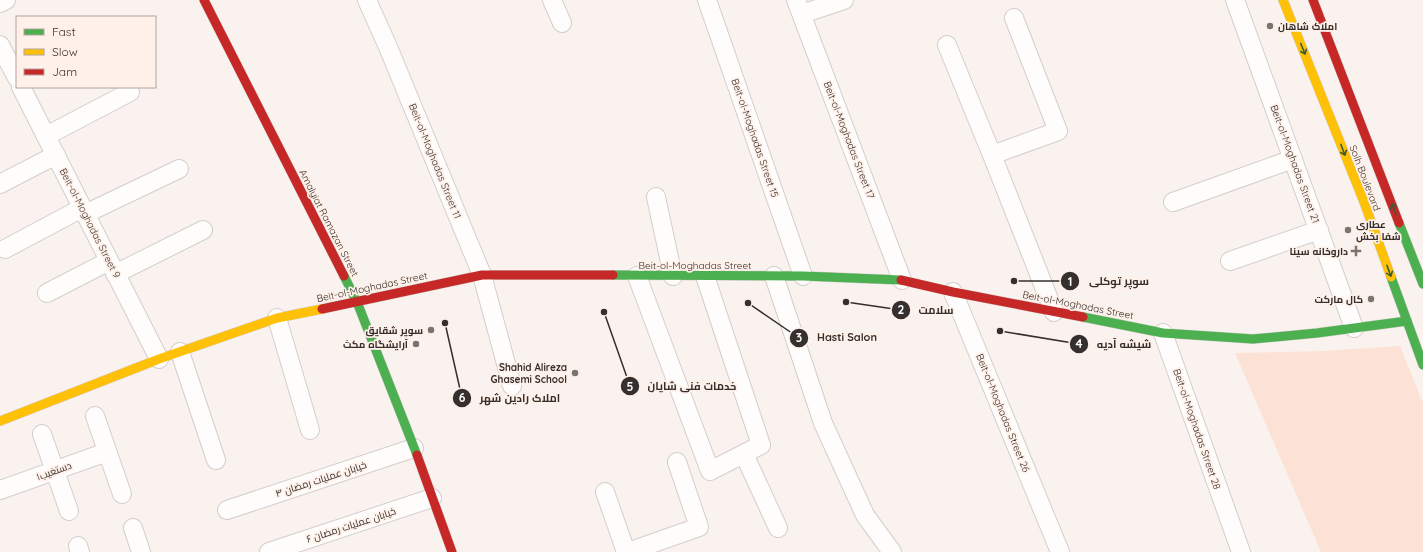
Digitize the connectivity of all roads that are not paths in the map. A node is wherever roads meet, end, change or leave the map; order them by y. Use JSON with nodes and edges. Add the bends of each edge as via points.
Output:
{"nodes":[{"id":1,"x":6,"y":0,"type":"edge"},
{"id":2,"x":204,"y":0,"type":"edge"},
{"id":3,"x":367,"y":0,"type":"edge"},
{"id":4,"x":552,"y":0,"type":"edge"},
{"id":5,"x":707,"y":0,"type":"edge"},
{"id":6,"x":844,"y":0,"type":"edge"},
{"id":7,"x":1235,"y":0,"type":"edge"},
{"id":8,"x":1283,"y":0,"type":"edge"},
{"id":9,"x":1313,"y":0,"type":"edge"},
{"id":10,"x":0,"y":3,"type":"edge"},
{"id":11,"x":799,"y":7,"type":"edge"},
{"id":12,"x":1014,"y":18,"type":"dead end"},
{"id":13,"x":562,"y":23,"type":"dead end"},
{"id":14,"x":0,"y":45,"type":"edge"},
{"id":15,"x":947,"y":45,"type":"dead end"},
{"id":16,"x":16,"y":76,"type":"edge"},
{"id":17,"x":22,"y":88,"type":"edge"},
{"id":18,"x":130,"y":92,"type":"dead end"},
{"id":19,"x":46,"y":136,"type":"junction"},
{"id":20,"x":992,"y":155,"type":"junction"},
{"id":21,"x":56,"y":156,"type":"junction"},
{"id":22,"x":1293,"y":159,"type":"junction"},
{"id":23,"x":179,"y":168,"type":"dead end"},
{"id":24,"x":0,"y":184,"type":"edge"},
{"id":25,"x":656,"y":197,"type":"dead end"},
{"id":26,"x":1173,"y":202,"type":"dead end"},
{"id":27,"x":84,"y":211,"type":"junction"},
{"id":28,"x":203,"y":230,"type":"dead end"},
{"id":29,"x":1319,"y":230,"type":"junction"},
{"id":30,"x":5,"y":249,"type":"dead end"},
{"id":31,"x":1230,"y":261,"type":"dead end"},
{"id":32,"x":112,"y":267,"type":"junction"},
{"id":33,"x":482,"y":275,"type":"junction"},
{"id":34,"x":637,"y":276,"type":"junction"},
{"id":35,"x":673,"y":276,"type":"junction"},
{"id":36,"x":705,"y":276,"type":"junction"},
{"id":37,"x":774,"y":276,"type":"junction"},
{"id":38,"x":803,"y":276,"type":"junction"},
{"id":39,"x":902,"y":280,"type":"junction"},
{"id":40,"x":1423,"y":284,"type":"edge"},
{"id":41,"x":953,"y":292,"type":"junction"},
{"id":42,"x":47,"y":294,"type":"dead end"},
{"id":43,"x":357,"y":302,"type":"junction"},
{"id":44,"x":1054,"y":312,"type":"junction"},
{"id":45,"x":277,"y":318,"type":"junction"},
{"id":46,"x":1407,"y":321,"type":"junction"},
{"id":47,"x":1354,"y":328,"type":"junction"},
{"id":48,"x":1163,"y":333,"type":"junction"},
{"id":49,"x":180,"y":352,"type":"junction"},
{"id":50,"x":158,"y":359,"type":"junction"},
{"id":51,"x":1423,"y":365,"type":"edge"},
{"id":52,"x":512,"y":386,"type":"dead end"},
{"id":53,"x":95,"y":416,"type":"dead end"},
{"id":54,"x":0,"y":421,"type":"edge"},
{"id":55,"x":310,"y":430,"type":"dead end"},
{"id":56,"x":42,"y":434,"type":"dead end"},
{"id":57,"x":414,"y":448,"type":"junction"},
{"id":58,"x":107,"y":452,"type":"junction"},
{"id":59,"x":744,"y":454,"type":"junction"},
{"id":60,"x":216,"y":460,"type":"dead end"},
{"id":61,"x":678,"y":462,"type":"dead end"},
{"id":62,"x":55,"y":471,"type":"junction"},
{"id":63,"x":0,"y":490,"type":"edge"},
{"id":64,"x":605,"y":492,"type":"dead end"},
{"id":65,"x":122,"y":494,"type":"dead end"},
{"id":66,"x":432,"y":498,"type":"junction"},
{"id":67,"x":227,"y":510,"type":"dead end"},
{"id":68,"x":69,"y":511,"type":"dead end"},
{"id":69,"x":133,"y":528,"type":"dead end"},
{"id":70,"x":778,"y":528,"type":"dead end"},
{"id":71,"x":141,"y":552,"type":"edge"},
{"id":72,"x":269,"y":552,"type":"edge"},
{"id":73,"x":452,"y":552,"type":"edge"},
{"id":74,"x":627,"y":552,"type":"edge"},
{"id":75,"x":892,"y":552,"type":"edge"},
{"id":76,"x":1060,"y":552,"type":"edge"},
{"id":77,"x":1241,"y":552,"type":"edge"}],
"edges":[{"from":1,"to":10,"type":"street"},
{"from":2,"to":43,"type":"street","name":"Amalyiat Ramazan Street"},
{"from":3,"to":33,"type":"street","name":"Beit-ol-Moghadas Street 11"},
{"from":4,"to":13,"type":"street"},
{"from":5,"to":38,"type":"street","name":"Beit-ol-Moghadas Street 15"},
{"from":6,"to":11,"type":"street"},
{"from":7,"to":22,"type":"street","name":"Beit-ol-Moghadas Street 21"},
{"from":8,"to":46,"type":"street","name":"Solh Boulevard","one_way":true,"via":[[1332,112]]},
{"from":40,"to":9,"type":"street","name":"Solh Boulevard","one_way":true,"via":[[1350,104]]},
{"from":11,"to":39,"type":"street","name":"Beit-ol-Moghadas Street 17"},
{"from":12,"to":20,"type":"street","via":[[1058,131]]},
{"from":14,"to":16,"type":"street"},
{"from":15,"to":20,"type":"street"},
{"from":17,"to":19,"type":"street","name":"Beit-ol-Moghadas Street 9"},
{"from":18,"to":19,"type":"street"},
{"from":19,"to":21,"type":"street","name":"Beit-ol-Moghadas Street 9"},
{"from":20,"to":44,"type":"street"},
{"from":21,"to":24,"type":"street"},
{"from":21,"to":27,"type":"street","name":"Beit-ol-Moghadas Street 9"},
{"from":22,"to":26,"type":"street"},
{"from":22,"to":29,"type":"street","name":"Beit-ol-Moghadas Street 21"},
{"from":23,"to":27,"type":"street"},
{"from":25,"to":35,"type":"street"},
{"from":27,"to":30,"type":"street"},
{"from":27,"to":32,"type":"street","name":"Beit-ol-Moghadas Street 9"},
{"from":28,"to":32,"type":"street"},
{"from":29,"to":31,"type":"street"},
{"from":29,"to":47,"type":"street","name":"Beit-ol-Moghadas Street 21"},
{"from":32,"to":42,"type":"street"},
{"from":32,"to":50,"type":"street","name":"Beit-ol-Moghadas Street 9"},
{"from":33,"to":34,"type":"street","name":"Beit-ol-Moghadas Street"},
{"from":33,"to":43,"type":"street","name":"Beit-ol-Moghadas Street"},
{"from":33,"to":52,"type":"street","name":"Beit-ol-Moghadas Street 11"},
{"from":34,"to":35,"type":"street","name":"Beit-ol-Moghadas Street"},
{"from":34,"to":59,"type":"street","via":[[710,472]]},
{"from":35,"to":36,"type":"street","name":"Beit-ol-Moghadas Street"},
{"from":36,"to":37,"type":"street","name":"Beit-ol-Moghadas Street"},
{"from":36,"to":59,"type":"street","via":[[761,446]]},
{"from":37,"to":38,"type":"street","name":"Beit-ol-Moghadas Street"},
{"from":37,"to":75,"type":"street","via":[[823,423],[864,515]]},
{"from":38,"to":39,"type":"street","name":"Beit-ol-Moghadas Street"},
{"from":39,"to":41,"type":"street","name":"Beit-ol-Moghadas Street"},
{"from":41,"to":44,"type":"street","name":"Beit-ol-Moghadas Street"},
{"from":41,"to":76,"type":"street","name":"Beit-ol-Moghadas Street 26"},
{"from":43,"to":45,"type":"street","name":"Beit-ol-Moghadas Street"},
{"from":43,"to":57,"type":"street","name":"Amalyiat Ramazan Street"},
{"from":44,"to":48,"type":"street","name":"Beit-ol-Moghadas Street"},
{"from":45,"to":49,"type":"street","name":"Beit-ol-Moghadas Street"},
{"from":45,"to":55,"type":"street"},
{"from":46,"to":47,"type":"street","name":"Beit-ol-Moghadas Street"},
{"from":46,"to":51,"type":"street","name":"Solh Boulevard"},
{"from":47,"to":48,"type":"street","name":"Beit-ol-Moghadas Street","via":[[1253,339]]},
{"from":48,"to":77,"type":"street","name":"Beit-ol-Moghadas Street 28"},
{"from":49,"to":50,"type":"street","name":"Beit-ol-Moghadas Street"},
{"from":49,"to":60,"type":"street"},
{"from":50,"to":54,"type":"street","name":"Beit-ol-Moghadas Street"},
{"from":53,"to":58,"type":"street"},
{"from":56,"to":62,"type":"street"},
{"from":57,"to":66,"type":"street","name":"Amalyiat Ramazan Street"},
{"from":57,"to":67,"type":"street","name":"خیابان عملیات رمضان ۴"},
{"from":58,"to":62,"type":"street","name":"دستغیب۱"},
{"from":58,"to":65,"type":"street"},
{"from":59,"to":70,"type":"street"},
{"from":61,"to":74,"type":"street","via":[[699,527]]},
{"from":62,"to":63,"type":"street","name":"دستغیب۱"},
{"from":62,"to":68,"type":"street"},
{"from":64,"to":74,"type":"street"},
{"from":66,"to":72,"type":"street","name":"خیابان عملیات رمضان ۶"},
{"from":66,"to":73,"type":"street","name":"Amalyiat Ramazan Street"},
{"from":69,"to":71,"type":"street"}]}
